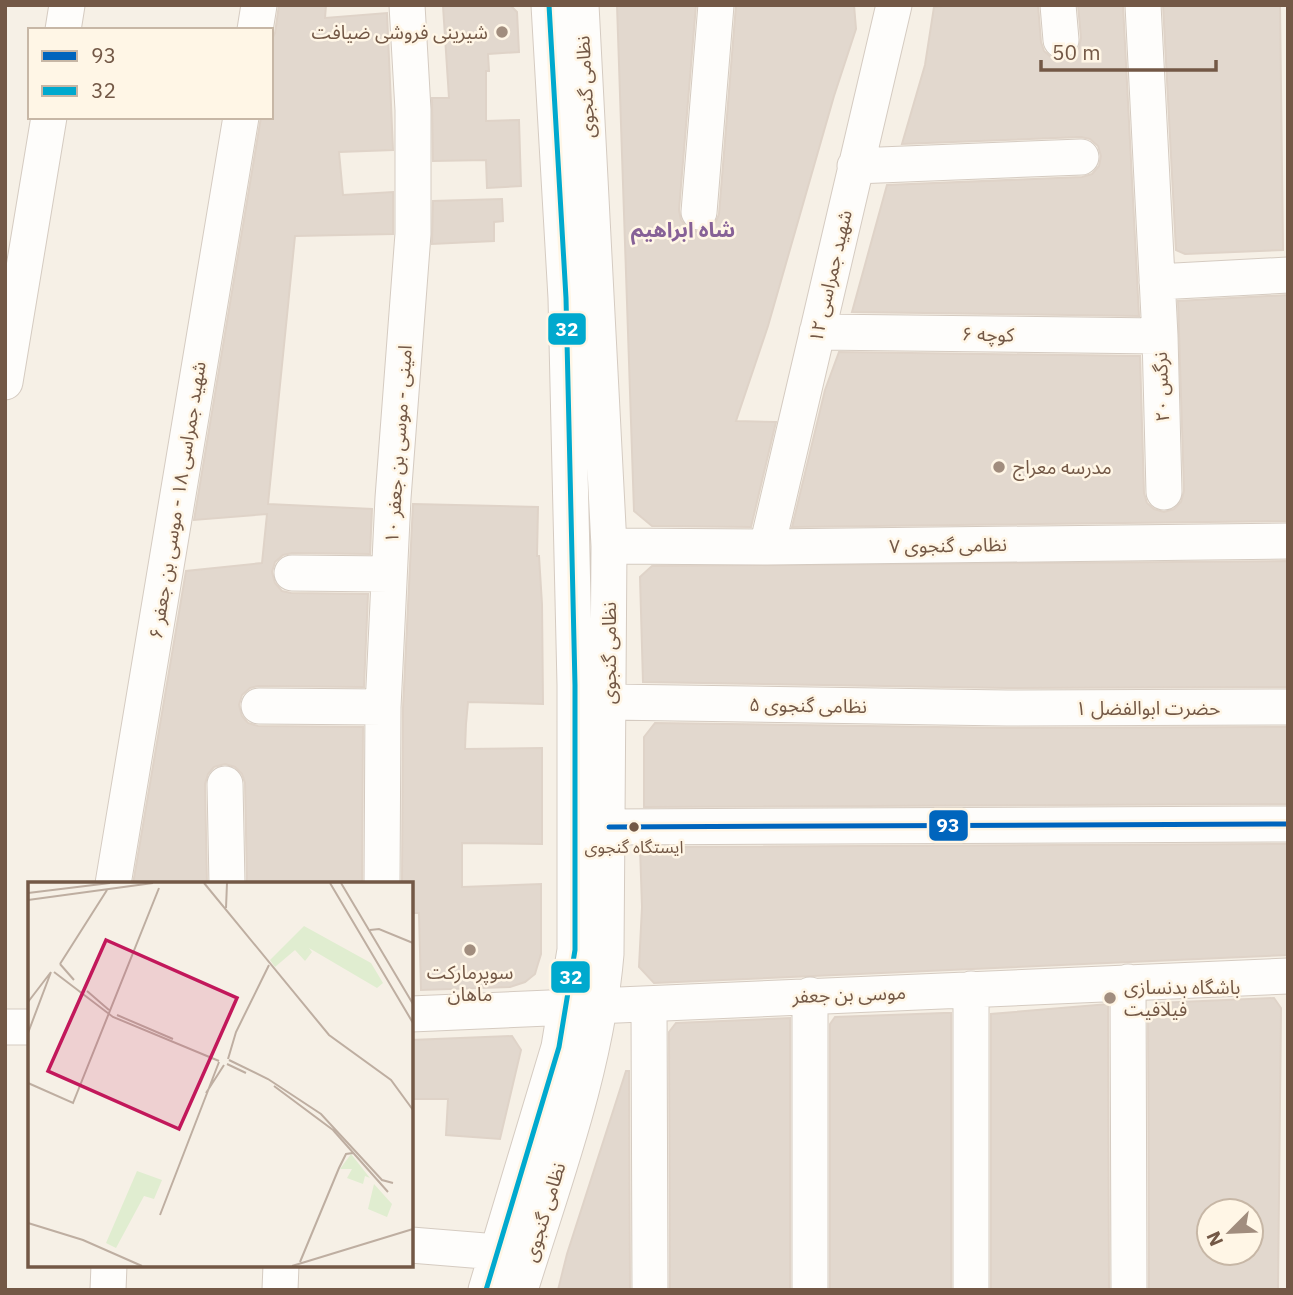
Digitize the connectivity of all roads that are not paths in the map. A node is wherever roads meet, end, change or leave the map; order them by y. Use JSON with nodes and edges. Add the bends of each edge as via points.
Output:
{"nodes":[{"id":1,"x":67,"y":5,"type":"edge"},
{"id":2,"x":259,"y":5,"type":"edge"},
{"id":3,"x":407,"y":5,"type":"edge"},
{"id":4,"x":549,"y":5,"type":"edge"},
{"id":5,"x":581,"y":5,"type":"edge"},
{"id":6,"x":716,"y":5,"type":"edge"},
{"id":7,"x":894,"y":5,"type":"edge"},
{"id":8,"x":1058,"y":5,"type":"edge"},
{"id":9,"x":1143,"y":5,"type":"edge"},
{"id":10,"x":63,"y":28,"type":"edge"},
{"id":11,"x":255,"y":28,"type":"edge"},
{"id":12,"x":1061,"y":40,"type":"dead end"},
{"id":13,"x":49,"y":119,"type":"edge"},
{"id":14,"x":241,"y":119,"type":"edge"},
{"id":15,"x":1081,"y":157,"type":"dead end"},
{"id":16,"x":855,"y":166,"type":"junction"},
{"id":17,"x":699,"y":212,"type":"dead end"},
{"id":18,"x":1288,"y":275,"type":"edge"},
{"id":19,"x":1157,"y":282,"type":"junction"},
{"id":20,"x":11,"y":307,"type":"edge"},
{"id":21,"x":817,"y":332,"type":"junction"},
{"id":22,"x":1160,"y":336,"type":"junction"},
{"id":23,"x":5,"y":382,"type":"edge"},
{"id":24,"x":1164,"y":492,"type":"dead end"},
{"id":25,"x":1288,"y":541,"type":"edge"},
{"id":26,"x":609,"y":546,"type":"junction"},
{"id":27,"x":767,"y":547,"type":"junction"},
{"id":28,"x":292,"y":573,"type":"dead end"},
{"id":29,"x":389,"y":574,"type":"junction"},
{"id":30,"x":609,"y":702,"type":"junction"},
{"id":31,"x":259,"y":706,"type":"dead end"},
{"id":32,"x":383,"y":707,"type":"junction"},
{"id":33,"x":1007,"y":708,"type":"joint"},
{"id":34,"x":1288,"y":708,"type":"edge"},
{"id":35,"x":225,"y":784,"type":"dead end"},
{"id":36,"x":1288,"y":824,"type":"edge"},
{"id":37,"x":608,"y":827,"type":"junction"},
{"id":38,"x":113,"y":882,"type":"edge"},
{"id":39,"x":227,"y":882,"type":"edge"},
{"id":40,"x":382,"y":882,"type":"edge"},
{"id":41,"x":1288,"y":976,"type":"edge"},
{"id":42,"x":1128,"y":982,"type":"junction"},
{"id":43,"x":971,"y":989,"type":"junction"},
{"id":44,"x":810,"y":995,"type":"junction"},
{"id":45,"x":602,"y":1004,"type":"junction"},
{"id":46,"x":649,"y":1004,"type":"junction"},
{"id":47,"x":567,"y":1006,"type":"junction"},
{"id":48,"x":413,"y":1014,"type":"edge"},
{"id":49,"x":5,"y":1027,"type":"edge"},
{"id":50,"x":28,"y":1027,"type":"edge"},
{"id":51,"x":413,"y":1245,"type":"edge"},
{"id":52,"x":497,"y":1252,"type":"junction"},
{"id":53,"x":109,"y":1267,"type":"edge"},
{"id":54,"x":281,"y":1267,"type":"edge"},
{"id":55,"x":108,"y":1290,"type":"edge"},
{"id":56,"x":280,"y":1290,"type":"edge"},
{"id":57,"x":486,"y":1290,"type":"edge"},
{"id":58,"x":520,"y":1290,"type":"edge"},
{"id":59,"x":650,"y":1290,"type":"edge"},
{"id":60,"x":810,"y":1290,"type":"edge"},
{"id":61,"x":971,"y":1290,"type":"edge"},
{"id":62,"x":1129,"y":1290,"type":"edge"}],
"edges":[{"from":1,"to":10,"type":"street"},
{"from":2,"to":11,"type":"street"},
{"from":3,"to":29,"type":"street","name":"امینی - موسی بن جعفر ۱۰","via":[[413,234]]},
{"from":4,"to":47,"type":"street","name":"نظامی گنجوی","via":[[566,298],[575,685],[575,950]]},
{"from":5,"to":26,"type":"street","name":"نظامی گنجوی"},
{"from":6,"to":17,"type":"street"},
{"from":7,"to":16,"type":"street","name":"شهید جمراسی ۱۲"},
{"from":8,"to":12,"type":"street"},
{"from":9,"to":19,"type":"street","name":"نرگس ۲۰"},
{"from":13,"to":20,"type":"street"},
{"from":14,"to":38,"type":"street","name":"شهید جمراسی ۱۸ - موسی بن جعفر ۶"},
{"from":15,"to":16,"type":"street"},
{"from":16,"to":21,"type":"street","name":"شهید جمراسی ۱۲"},
{"from":18,"to":19,"type":"street"},
{"from":19,"to":22,"type":"street","name":"نرگس ۲۰"},
{"from":20,"to":23,"type":"street"},
{"from":21,"to":22,"type":"street","name":"کوچه ۶"},
{"from":21,"to":27,"type":"street","name":"شهید جمراسی ۱۲"},
{"from":22,"to":24,"type":"street","name":"نرگس ۲۰"},
{"from":25,"to":27,"type":"street","name":"نظامی گنجوی ۷"},
{"from":26,"to":27,"type":"street","name":"نظامی گنجوی ۷"},
{"from":26,"to":30,"type":"street","name":"نظامی گنجوی"},
{"from":28,"to":29,"type":"street"},
{"from":29,"to":32,"type":"street","name":"امینی - موسی بن جعفر ۱۰"},
{"from":30,"to":33,"type":"street","name":"نظامی گنجوی ۵"},
{"from":30,"to":37,"type":"street","name":"نظامی گنجوی"},
{"from":31,"to":32,"type":"street"},
{"from":32,"to":40,"type":"street","name":"امینی - موسی بن جعفر ۱۰"},
{"from":33,"to":34,"type":"street","name":"حضرت ابوالفضل ۱"},
{"from":35,"to":39,"type":"street"},
{"from":36,"to":37,"type":"street"},
{"from":37,"to":45,"type":"street","name":"نظامی گنجوی"},
{"from":41,"to":42,"type":"street","name":"موسی بن جعفر"},
{"from":42,"to":43,"type":"street","name":"موسی بن جعفر"},
{"from":42,"to":62,"type":"street"},
{"from":43,"to":44,"type":"street","name":"موسی بن جعفر"},
{"from":43,"to":61,"type":"street"},
{"from":44,"to":46,"type":"street","name":"موسی بن جعفر"},
{"from":44,"to":60,"type":"street"},
{"from":45,"to":46,"type":"street","name":"موسی بن جعفر"},
{"from":45,"to":47,"type":"street","name":"موسی بن جعفر"},
{"from":45,"to":58,"type":"street","name":"نظامی گنجوی","via":[[579,1100]]},
{"from":46,"to":59,"type":"street"},
{"from":47,"to":48,"type":"street","name":"موسی بن جعفر"},
{"from":47,"to":52,"type":"street","name":"نظامی گنجوی","via":[[559,1047]]},
{"from":49,"to":50,"type":"street"},
{"from":51,"to":52,"type":"street"},
{"from":52,"to":57,"type":"street","name":"نظامی گنجوی"},
{"from":53,"to":55,"type":"street"},
{"from":54,"to":56,"type":"street"}]}
